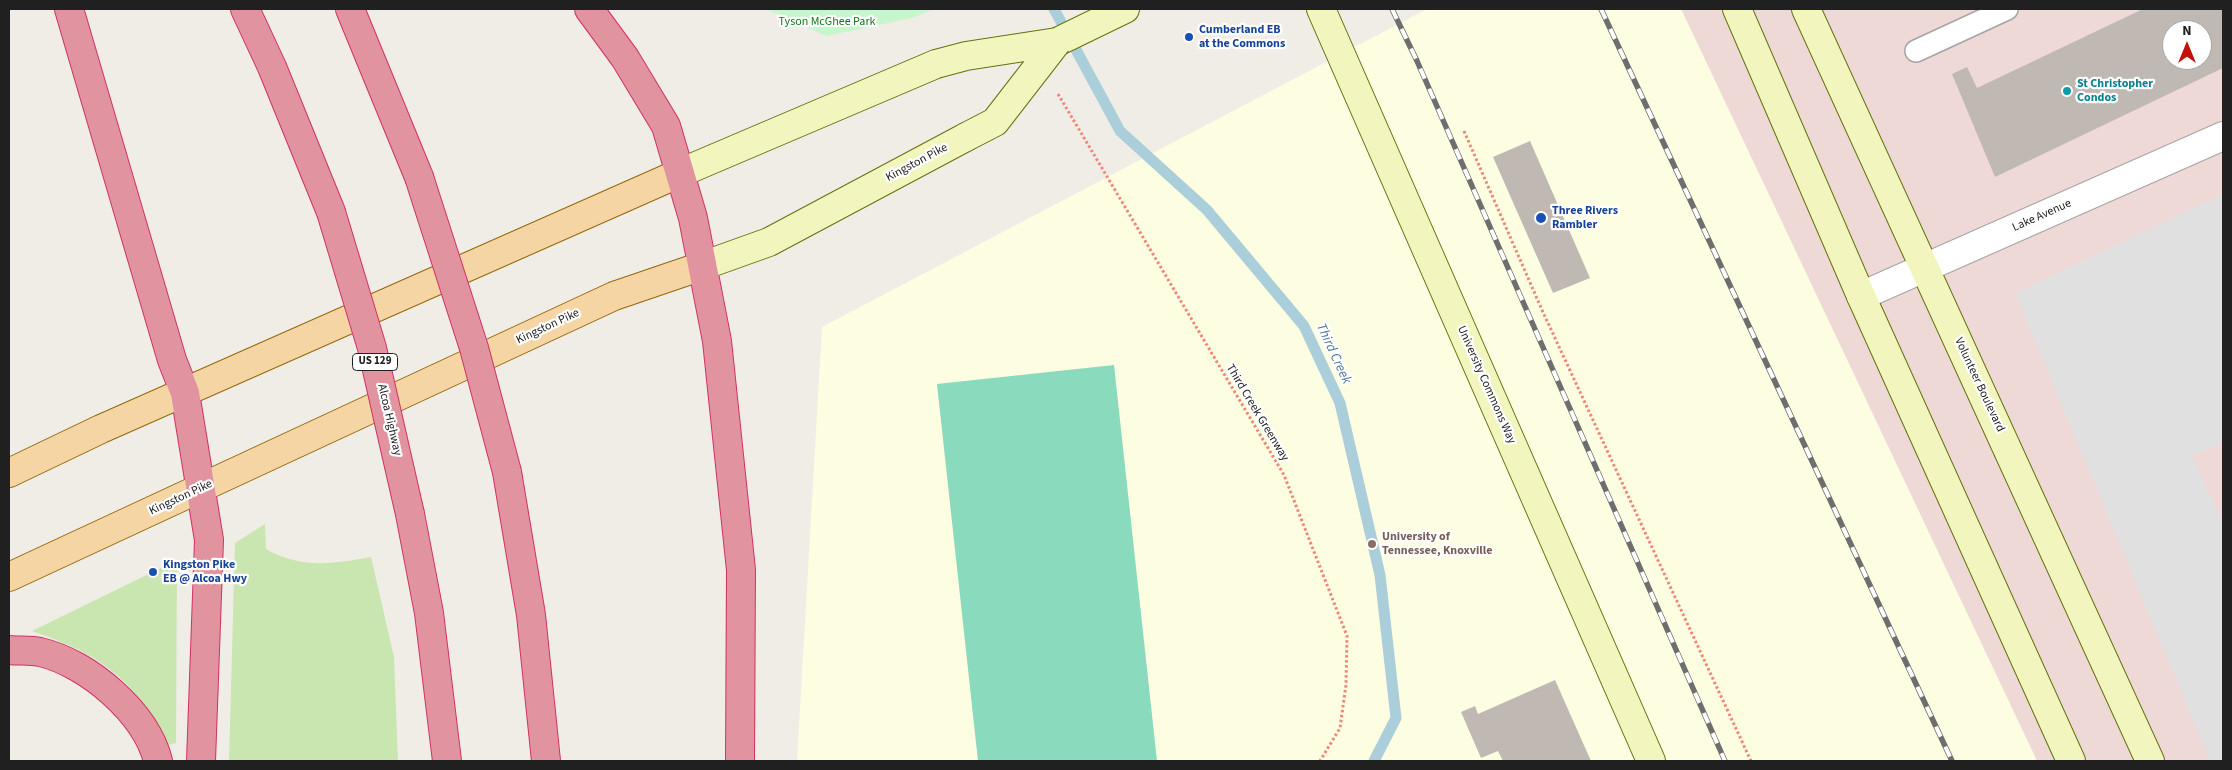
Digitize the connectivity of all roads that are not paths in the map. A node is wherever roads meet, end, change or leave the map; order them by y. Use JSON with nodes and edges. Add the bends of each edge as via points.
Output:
{"nodes":[{"id":1,"x":70,"y":9,"type":"edge"},
{"id":2,"x":245,"y":9,"type":"edge"},
{"id":3,"x":350,"y":9,"type":"edge"},
{"id":4,"x":588,"y":9,"type":"edge"},
{"id":5,"x":1125,"y":9,"type":"edge"},
{"id":6,"x":1321,"y":9,"type":"edge"},
{"id":7,"x":1737,"y":9,"type":"edge"},
{"id":8,"x":1806,"y":9,"type":"edge"},
{"id":9,"x":2007,"y":9,"type":"edge"},
{"id":10,"x":1057,"y":42,"type":"junction"},
{"id":11,"x":1916,"y":51,"type":"dead end"},
{"id":12,"x":2223,"y":136,"type":"edge"},
{"id":13,"x":680,"y":173,"type":"junction"},
{"id":14,"x":702,"y":266,"type":"junction"},
{"id":15,"x":1926,"y":268,"type":"junction"},
{"id":16,"x":1861,"y":296,"type":"junction"},
{"id":17,"x":185,"y":393,"type":"junction"},
{"id":18,"x":9,"y":473,"type":"edge"},
{"id":19,"x":200,"y":489,"type":"junction"},
{"id":20,"x":9,"y":577,"type":"edge"},
{"id":21,"x":9,"y":650,"type":"edge"},
{"id":22,"x":445,"y":755,"type":"edge"},
{"id":23,"x":158,"y":761,"type":"edge"},
{"id":24,"x":201,"y":761,"type":"edge"},
{"id":25,"x":546,"y":761,"type":"edge"},
{"id":26,"x":740,"y":761,"type":"edge"},
{"id":27,"x":1651,"y":761,"type":"edge"},
{"id":28,"x":2071,"y":761,"type":"edge"},
{"id":29,"x":2150,"y":761,"type":"edge"}],
"edges":[{"from":1,"to":17,"type":"highway","via":[[172,360]]},
{"from":2,"to":22,"type":"highway","name":"Alcoa Highway","number":"US 129","bridge":true,"via":[[331,212],[372,348],[429,613]]},
{"from":3,"to":25,"type":"highway","bridge":true,"via":[[419,176],[474,348],[507,472],[531,614]]},
{"from":4,"to":13,"type":"highway","via":[[625,58],[666,126]]},
{"from":5,"to":10,"type":"street","name":"Kingston Pike"},
{"from":6,"to":27,"type":"street","name":"University Commons Way"},
{"from":7,"to":16,"type":"street"},
{"from":8,"to":15,"type":"street","name":"Volunteer Boulevard"},
{"from":9,"to":11,"type":"lane"},
{"from":10,"to":13,"type":"street","name":"Kingston Pike","bridge":true,"via":[[966,56],[936,64]]},
{"from":10,"to":14,"type":"street","name":"Kingston Pike","bridge":true,"via":[[995,122],[769,242]]},
{"from":12,"to":15,"type":"street","name":"Lake Avenue"},
{"from":13,"to":14,"type":"highway"},
{"from":13,"to":17,"type":"main road","name":"Kingston Pike"},
{"from":14,"to":19,"type":"main road","name":"Kingston Pike","via":[[614,296]]},
{"from":14,"to":26,"type":"highway","via":[[718,350],[741,570]]},
{"from":15,"to":16,"type":"street","name":"Lake Avenue"},
{"from":15,"to":29,"type":"street","name":"Volunteer Boulevard"},
{"from":16,"to":28,"type":"street"},
{"from":17,"to":18,"type":"main road","name":"Kingston Pike"},
{"from":17,"to":19,"type":"highway"},
{"from":19,"to":20,"type":"main road","name":"Kingston Pike"},
{"from":19,"to":24,"type":"highway","via":[[209,540]]},
{"from":21,"to":23,"type":"highway","via":[[40,652],[71,664],[124,702],[146,732]]}]}
